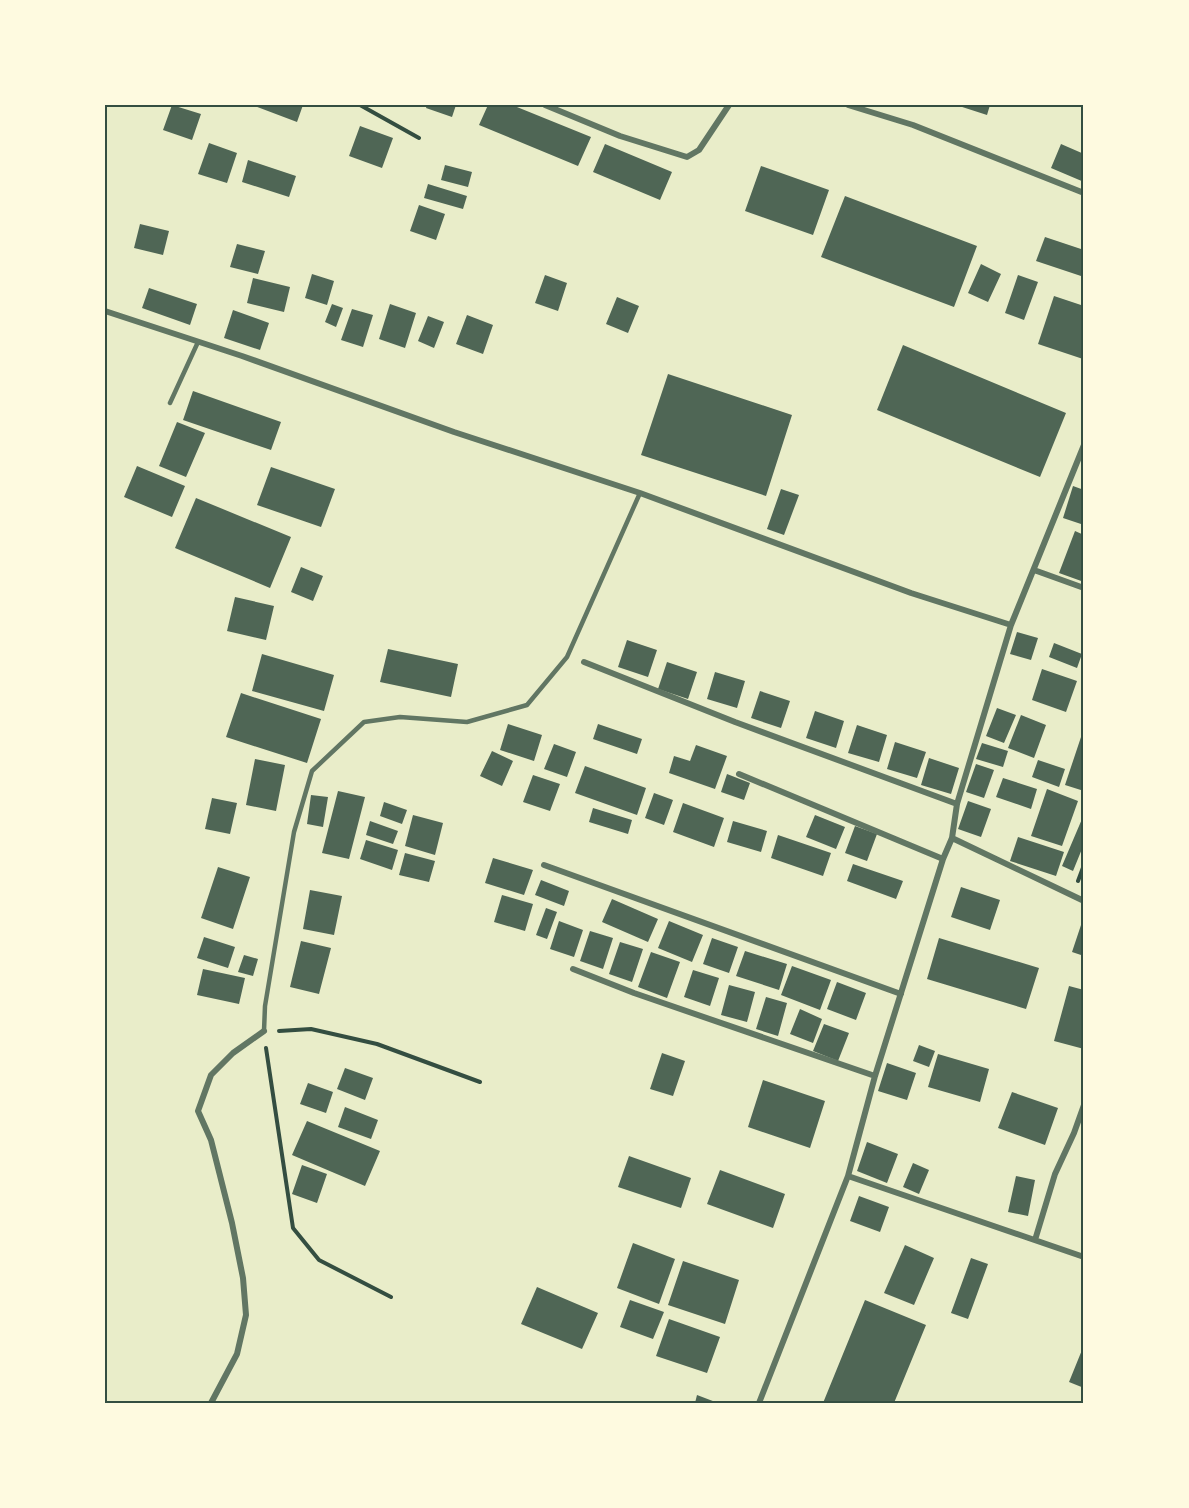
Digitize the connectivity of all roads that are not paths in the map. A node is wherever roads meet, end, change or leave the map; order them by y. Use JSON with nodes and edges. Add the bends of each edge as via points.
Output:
{"nodes":[{"id":1,"x":545,"y":105,"type":"edge"},
{"id":2,"x":729,"y":105,"type":"edge"},
{"id":3,"x":848,"y":105,"type":"edge"},
{"id":4,"x":1084,"y":193,"type":"edge"},
{"id":5,"x":105,"y":311,"type":"edge"},
{"id":6,"x":198,"y":342,"type":"junction"},
{"id":7,"x":170,"y":403,"type":"dead end"},
{"id":8,"x":1084,"y":445,"type":"edge"},
{"id":9,"x":640,"y":493,"type":"junction"},
{"id":10,"x":1034,"y":570,"type":"junction"},
{"id":11,"x":1084,"y":588,"type":"edge"},
{"id":12,"x":1011,"y":625,"type":"junction"},
{"id":13,"x":584,"y":662,"type":"dead end"},
{"id":14,"x":739,"y":774,"type":"dead end"},
{"id":15,"x":957,"y":804,"type":"junction"},
{"id":16,"x":952,"y":838,"type":"junction"},
{"id":17,"x":943,"y":859,"type":"junction"},
{"id":18,"x":544,"y":865,"type":"dead end"},
{"id":19,"x":1084,"y":901,"type":"edge"},
{"id":20,"x":573,"y":969,"type":"dead end"},
{"id":21,"x":901,"y":994,"type":"junction"},
{"id":22,"x":264,"y":1031,"type":"joint"},
{"id":23,"x":875,"y":1076,"type":"junction"},
{"id":24,"x":1084,"y":1105,"type":"edge"},
{"id":25,"x":848,"y":1176,"type":"junction"},
{"id":26,"x":1035,"y":1240,"type":"junction"},
{"id":27,"x":1084,"y":1257,"type":"edge"},
{"id":28,"x":211,"y":1403,"type":"edge"},
{"id":29,"x":759,"y":1403,"type":"edge"}],
"edges":[{"from":1,"to":2,"type":"street","via":[[620,136],[687,157],[699,150]]},
{"from":3,"to":4,"type":"street","via":[[914,125]]},
{"from":5,"to":6,"type":"street"},
{"from":6,"to":7,"type":"lane"},
{"from":6,"to":9,"type":"street"},
{"from":8,"to":10,"type":"street"},
{"from":9,"to":12,"type":"street","via":[[911,593]]},
{"from":9,"to":22,"type":"lane","via":[[567,657],[527,705],[466,722],[400,717],[364,722],[312,771],[294,832]]},
{"from":10,"to":11,"type":"street"},
{"from":10,"to":12,"type":"street"},
{"from":12,"to":15,"type":"street"},
{"from":13,"to":15,"type":"street"},
{"from":14,"to":17,"type":"street"},
{"from":15,"to":16,"type":"street"},
{"from":16,"to":17,"type":"street"},
{"from":16,"to":19,"type":"street"},
{"from":17,"to":21,"type":"street"},
{"from":18,"to":21,"type":"street"},
{"from":20,"to":23,"type":"street"},
{"from":21,"to":23,"type":"street"},
{"from":22,"to":28,"type":"street","via":[[211,1075],[198,1112],[211,1140],[232,1223],[246,1315],[237,1354]]},
{"from":23,"to":25,"type":"street"},
{"from":24,"to":26,"type":"street","via":[[1055,1174]]},
{"from":25,"to":26,"type":"street"},
{"from":25,"to":29,"type":"street"},
{"from":26,"to":27,"type":"street"}]}
